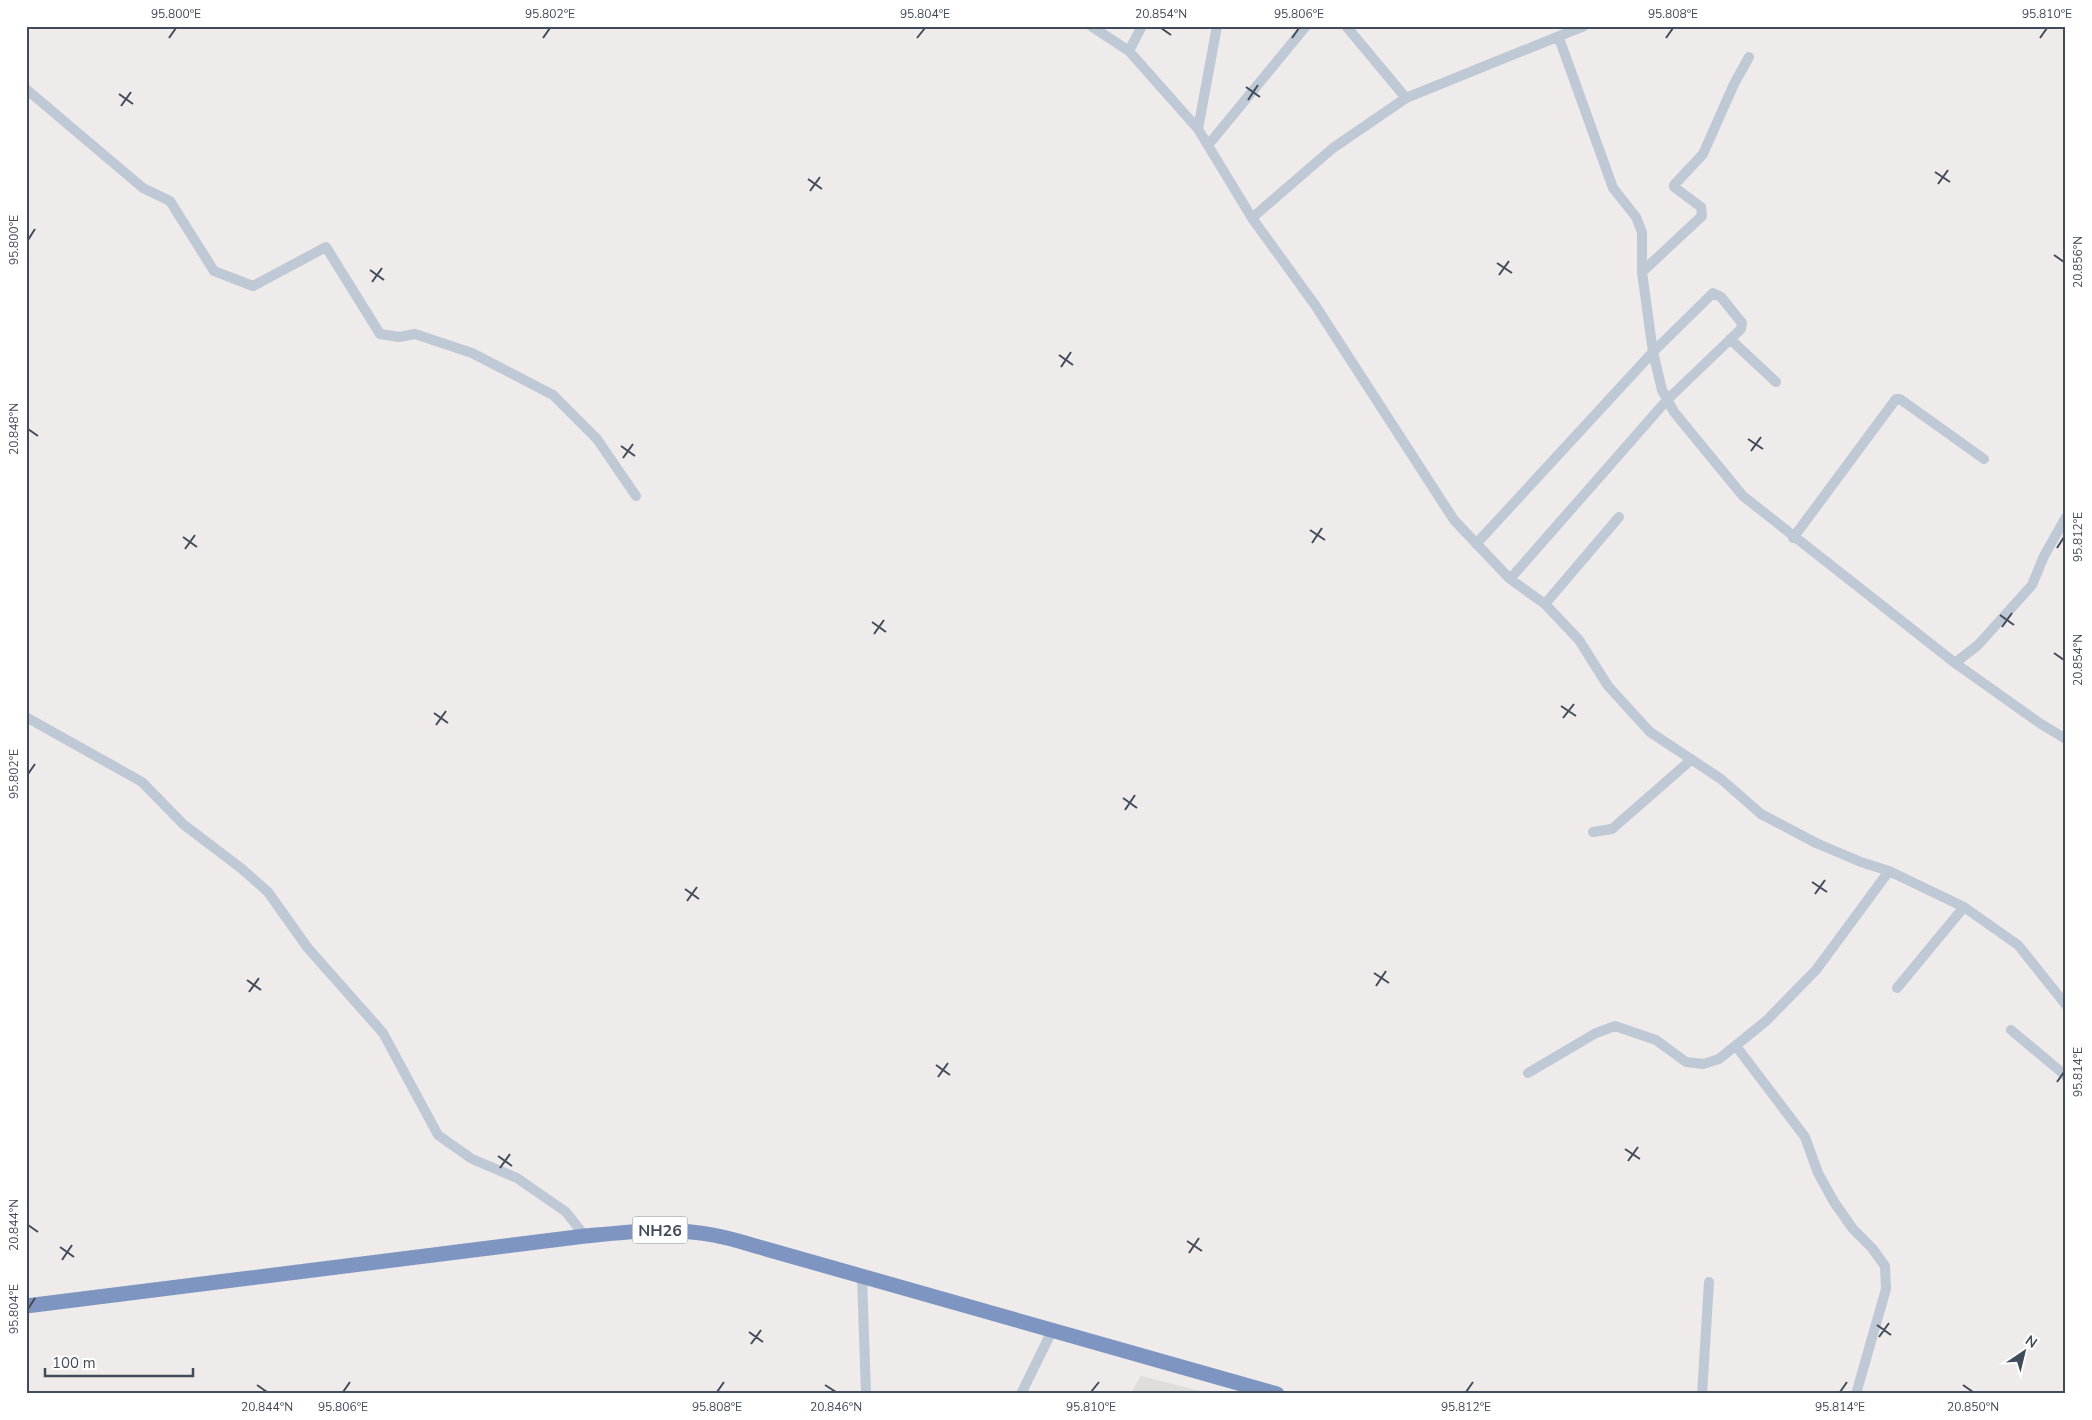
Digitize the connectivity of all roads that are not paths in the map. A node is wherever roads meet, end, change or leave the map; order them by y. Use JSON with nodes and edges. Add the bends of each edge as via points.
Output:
{"nodes":[{"id":1,"x":1091,"y":26,"type":"edge"},
{"id":2,"x":1142,"y":26,"type":"edge"},
{"id":3,"x":1217,"y":26,"type":"edge"},
{"id":4,"x":1306,"y":26,"type":"edge"},
{"id":5,"x":1346,"y":26,"type":"edge"},
{"id":6,"x":1584,"y":26,"type":"edge"},
{"id":7,"x":1559,"y":38,"type":"junction"},
{"id":8,"x":1129,"y":51,"type":"junction"},
{"id":9,"x":1749,"y":57,"type":"dead end"},
{"id":10,"x":26,"y":89,"type":"edge"},
{"id":11,"x":1406,"y":98,"type":"junction"},
{"id":12,"x":1198,"y":129,"type":"junction"},
{"id":13,"x":1209,"y":144,"type":"junction"},
{"id":14,"x":1252,"y":218,"type":"junction"},
{"id":15,"x":1642,"y":272,"type":"junction"},
{"id":16,"x":1730,"y":339,"type":"junction"},
{"id":17,"x":1653,"y":352,"type":"junction"},
{"id":18,"x":1776,"y":382,"type":"dead end"},
{"id":19,"x":1667,"y":400,"type":"junction"},
{"id":20,"x":1984,"y":459,"type":"dead end"},
{"id":21,"x":636,"y":496,"type":"dead end"},
{"id":22,"x":1619,"y":517,"type":"dead end"},
{"id":23,"x":2066,"y":517,"type":"edge"},
{"id":24,"x":1793,"y":538,"type":"junction"},
{"id":25,"x":1476,"y":544,"type":"junction"},
{"id":26,"x":1510,"y":579,"type":"junction"},
{"id":27,"x":1545,"y":604,"type":"junction"},
{"id":28,"x":1955,"y":663,"type":"junction"},
{"id":29,"x":26,"y":717,"type":"edge"},
{"id":30,"x":2066,"y":739,"type":"edge"},
{"id":31,"x":1692,"y":760,"type":"junction"},
{"id":32,"x":1593,"y":832,"type":"dead end"},
{"id":33,"x":1889,"y":871,"type":"junction"},
{"id":34,"x":1964,"y":907,"type":"junction"},
{"id":35,"x":1898,"y":988,"type":"dead end"},
{"id":36,"x":2066,"y":1005,"type":"edge"},
{"id":37,"x":2011,"y":1030,"type":"dead end"},
{"id":38,"x":1736,"y":1046,"type":"junction"},
{"id":39,"x":1528,"y":1073,"type":"dead end"},
{"id":40,"x":2066,"y":1076,"type":"edge"},
{"id":41,"x":585,"y":1236,"type":"junction"},
{"id":42,"x":862,"y":1277,"type":"junction"},
{"id":43,"x":1709,"y":1282,"type":"dead end"},
{"id":44,"x":26,"y":1306,"type":"edge"},
{"id":45,"x":1052,"y":1331,"type":"junction"},
{"id":46,"x":866,"y":1394,"type":"edge"},
{"id":47,"x":1021,"y":1394,"type":"edge"},
{"id":48,"x":1277,"y":1394,"type":"edge"},
{"id":49,"x":1702,"y":1394,"type":"edge"},
{"id":50,"x":1856,"y":1394,"type":"edge"}],
"edges":[{"from":1,"to":8,"type":"street"},
{"from":2,"to":8,"type":"street"},
{"from":3,"to":12,"type":"street"},
{"from":4,"to":13,"type":"street"},
{"from":5,"to":11,"type":"street"},
{"from":6,"to":7,"type":"street"},
{"from":7,"to":11,"type":"street","via":[[1496,60]]},
{"from":7,"to":15,"type":"street","via":[[1613,188],[1636,217],[1642,232]]},
{"from":8,"to":12,"type":"street"},
{"from":9,"to":15,"type":"street","via":[[1703,154],[1674,185],[1701,206],[1702,216]]},
{"from":10,"to":21,"type":"street","via":[[143,188],[170,201],[214,271],[253,286],[326,247],[380,334],[400,338],[415,334],[472,353],[552,396],[597,439]]},
{"from":11,"to":14,"type":"street","via":[[1334,148]]},
{"from":12,"to":13,"type":"street"},
{"from":13,"to":14,"type":"street"},
{"from":14,"to":25,"type":"street","via":[[1315,305],[1454,520]]},
{"from":15,"to":17,"type":"street"},
{"from":16,"to":17,"type":"street","via":[[1741,329],[1742,323],[1721,297],[1713,293]]},
{"from":16,"to":18,"type":"street"},
{"from":16,"to":19,"type":"street"},
{"from":17,"to":19,"type":"street"},
{"from":17,"to":25,"type":"street"},
{"from":19,"to":24,"type":"street","via":[[1743,496]]},
{"from":19,"to":26,"type":"street"},
{"from":20,"to":24,"type":"street","via":[[1896,399]]},
{"from":22,"to":27,"type":"street"},
{"from":23,"to":28,"type":"street","via":[[2032,584],[1978,645]]},
{"from":24,"to":28,"type":"street","via":[[1883,604]]},
{"from":25,"to":26,"type":"street"},
{"from":26,"to":27,"type":"street"},
{"from":27,"to":31,"type":"street","via":[[1579,640],[1608,686],[1650,732]]},
{"from":28,"to":30,"type":"street"},
{"from":29,"to":41,"type":"street","via":[[142,782],[183,824],[268,892],[307,947],[383,1033],[438,1135],[472,1159],[517,1178],[566,1212]]},
{"from":31,"to":32,"type":"street","via":[[1612,830]]},
{"from":31,"to":33,"type":"street","via":[[1721,779],[1761,814],[1816,843]]},
{"from":33,"to":34,"type":"street"},
{"from":33,"to":38,"type":"street","via":[[1816,970],[1766,1021]]},
{"from":34,"to":35,"type":"street"},
{"from":34,"to":36,"type":"street","via":[[2018,945]]},
{"from":37,"to":40,"type":"street"},
{"from":38,"to":39,"type":"street","via":[[1719,1060],[1703,1064],[1686,1062],[1656,1040],[1615,1026],[1596,1032]]},
{"from":38,"to":50,"type":"street","via":[[1805,1137],[1818,1173],[1834,1202],[1885,1266],[1886,1289]]},
{"from":41,"to":42,"type":"highway","number":"NH26","via":[[658,1230],[714,1235]]},
{"from":41,"to":44,"type":"highway","number":"NH26"},
{"from":42,"to":45,"type":"highway","number":"NH26"},
{"from":42,"to":46,"type":"street"},
{"from":43,"to":49,"type":"street"},
{"from":45,"to":47,"type":"street"},
{"from":45,"to":48,"type":"highway","number":"NH26"}]}
